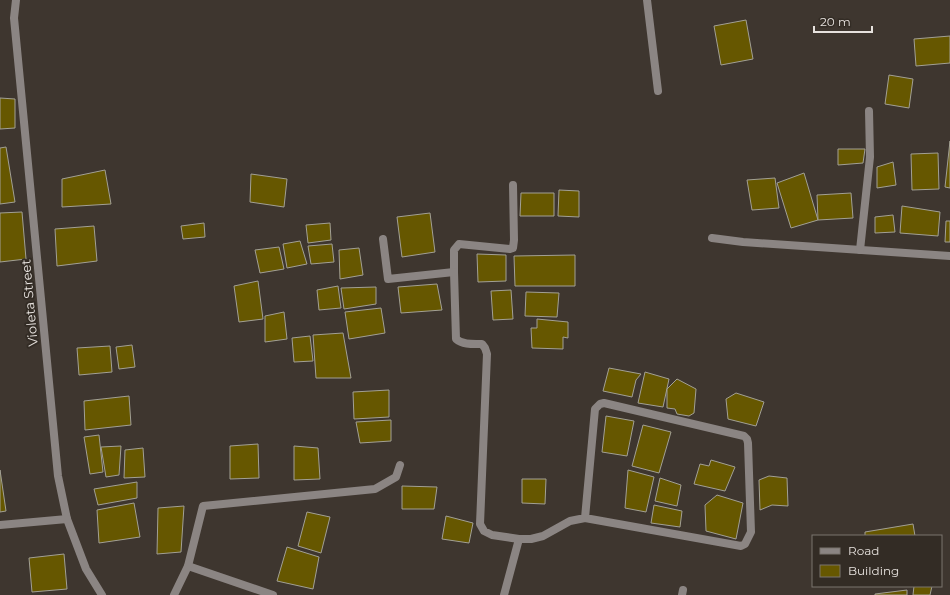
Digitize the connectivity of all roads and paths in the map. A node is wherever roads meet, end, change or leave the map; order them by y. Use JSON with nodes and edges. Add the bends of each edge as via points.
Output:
{"nodes":[{"id":1,"x":16,"y":0,"type":"edge"},
{"id":2,"x":647,"y":0,"type":"edge"},
{"id":3,"x":658,"y":91,"type":"dead end"},
{"id":4,"x":869,"y":111,"type":"dead end"},
{"id":5,"x":513,"y":185,"type":"dead end"},
{"id":6,"x":712,"y":238,"type":"dead end"},
{"id":7,"x":383,"y":239,"type":"dead end"},
{"id":8,"x":860,"y":250,"type":"junction"},
{"id":9,"x":950,"y":256,"type":"edge"},
{"id":10,"x":454,"y":272,"type":"junction"},
{"id":11,"x":400,"y":465,"type":"dead end"},
{"id":12,"x":585,"y":518,"type":"junction"},
{"id":13,"x":67,"y":519,"type":"junction"},
{"id":14,"x":0,"y":525,"type":"edge"},
{"id":15,"x":518,"y":539,"type":"junction"},
{"id":16,"x":188,"y":566,"type":"junction"},
{"id":17,"x":102,"y":595,"type":"edge"},
{"id":18,"x":174,"y":595,"type":"edge"},
{"id":19,"x":272,"y":595,"type":"edge"},
{"id":20,"x":504,"y":595,"type":"edge"}],
"edges":[{"from":1,"to":13,"type":"street","name":"Violeta Street","via":[[14,18],[51,409],[58,476]]},
{"from":2,"to":3,"type":"street"},
{"from":4,"to":8,"type":"street","via":[[870,157]]},
{"from":5,"to":10,"type":"street","via":[[513,248],[459,244],[454,250]]},
{"from":6,"to":8,"type":"street"},
{"from":7,"to":10,"type":"street","via":[[388,279]]},
{"from":8,"to":9,"type":"street"},
{"from":10,"to":15,"type":"street","via":[[456,339],[464,343],[482,344],[487,354],[480,524],[484,531],[492,535]]},
{"from":11,"to":16,"type":"street","via":[[396,477],[375,489],[203,506]]},
{"from":12,"to":12,"type":"street","via":[[741,546],[745,544],[751,532],[747,439],[744,436],[600,404],[595,409]]},
{"from":12,"to":15,"type":"street","via":[[570,521],[543,536]]},
{"from":13,"to":14,"type":"street"},
{"from":13,"to":17,"type":"street","name":"Violeta Street","via":[[86,569]]},
{"from":15,"to":20,"type":"street"},
{"from":16,"to":18,"type":"street"},
{"from":16,"to":19,"type":"street"}]}
